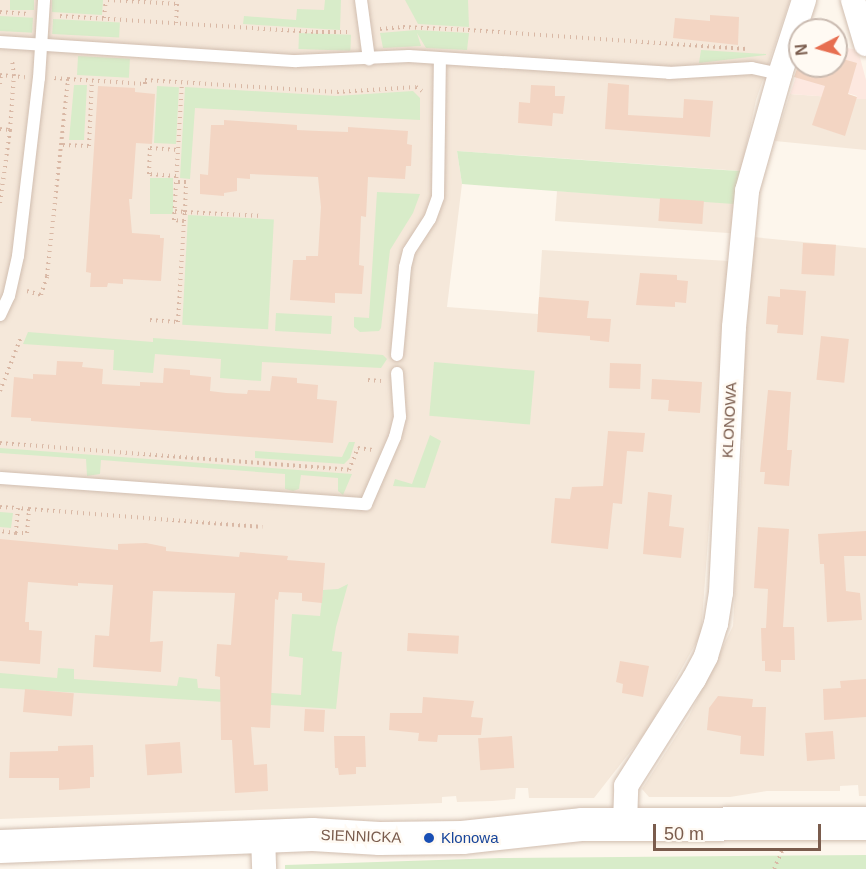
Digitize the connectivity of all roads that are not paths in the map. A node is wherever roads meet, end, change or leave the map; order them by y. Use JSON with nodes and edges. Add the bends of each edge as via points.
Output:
{"nodes":[{"id":1,"x":44,"y":0,"type":"edge"},
{"id":2,"x":361,"y":0,"type":"edge"},
{"id":3,"x":804,"y":0,"type":"edge"},
{"id":4,"x":853,"y":0,"type":"edge"},
{"id":5,"x":0,"y":42,"type":"edge"},
{"id":6,"x":42,"y":44,"type":"junction"},
{"id":7,"x":866,"y":44,"type":"edge"},
{"id":8,"x":369,"y":58,"type":"junction"},
{"id":9,"x":440,"y":59,"type":"junction"},
{"id":10,"x":783,"y":63,"type":"junction"},
{"id":11,"x":0,"y":315,"type":"edge"},
{"id":12,"x":397,"y":355,"type":"dead end"},
{"id":13,"x":397,"y":373,"type":"dead end"},
{"id":14,"x":0,"y":478,"type":"edge"},
{"id":15,"x":624,"y":824,"type":"junction"},
{"id":16,"x":866,"y":824,"type":"edge"},
{"id":17,"x":263,"y":836,"type":"junction"},
{"id":18,"x":0,"y":846,"type":"edge"},
{"id":19,"x":264,"y":869,"type":"edge"}],
"edges":[{"from":1,"to":6,"type":"lane"},
{"from":2,"to":8,"type":"lane"},
{"from":3,"to":10,"type":"street","name":"KLONOWA"},
{"from":4,"to":7,"type":"street"},
{"from":5,"to":6,"type":"lane"},
{"from":6,"to":8,"type":"lane","via":[[296,61]]},
{"from":6,"to":11,"type":"lane","via":[[18,256],[9,296]]},
{"from":8,"to":9,"type":"lane"},
{"from":9,"to":10,"type":"lane","via":[[669,73]]},
{"from":9,"to":12,"type":"lane","via":[[438,197],[430,219],[408,251]]},
{"from":10,"to":15,"type":"street","name":"KLONOWA","via":[[744,213],[716,624],[694,679],[626,786]]},
{"from":13,"to":14,"type":"lane","via":[[400,417],[366,504]]},
{"from":15,"to":16,"type":"main road","name":"SIENNICKA"},
{"from":15,"to":17,"type":"main road","name":"SIENNICKA","via":[[582,824],[462,837]]},
{"from":17,"to":18,"type":"main road","name":"SIENNICKA"},
{"from":17,"to":19,"type":"street"}]}
